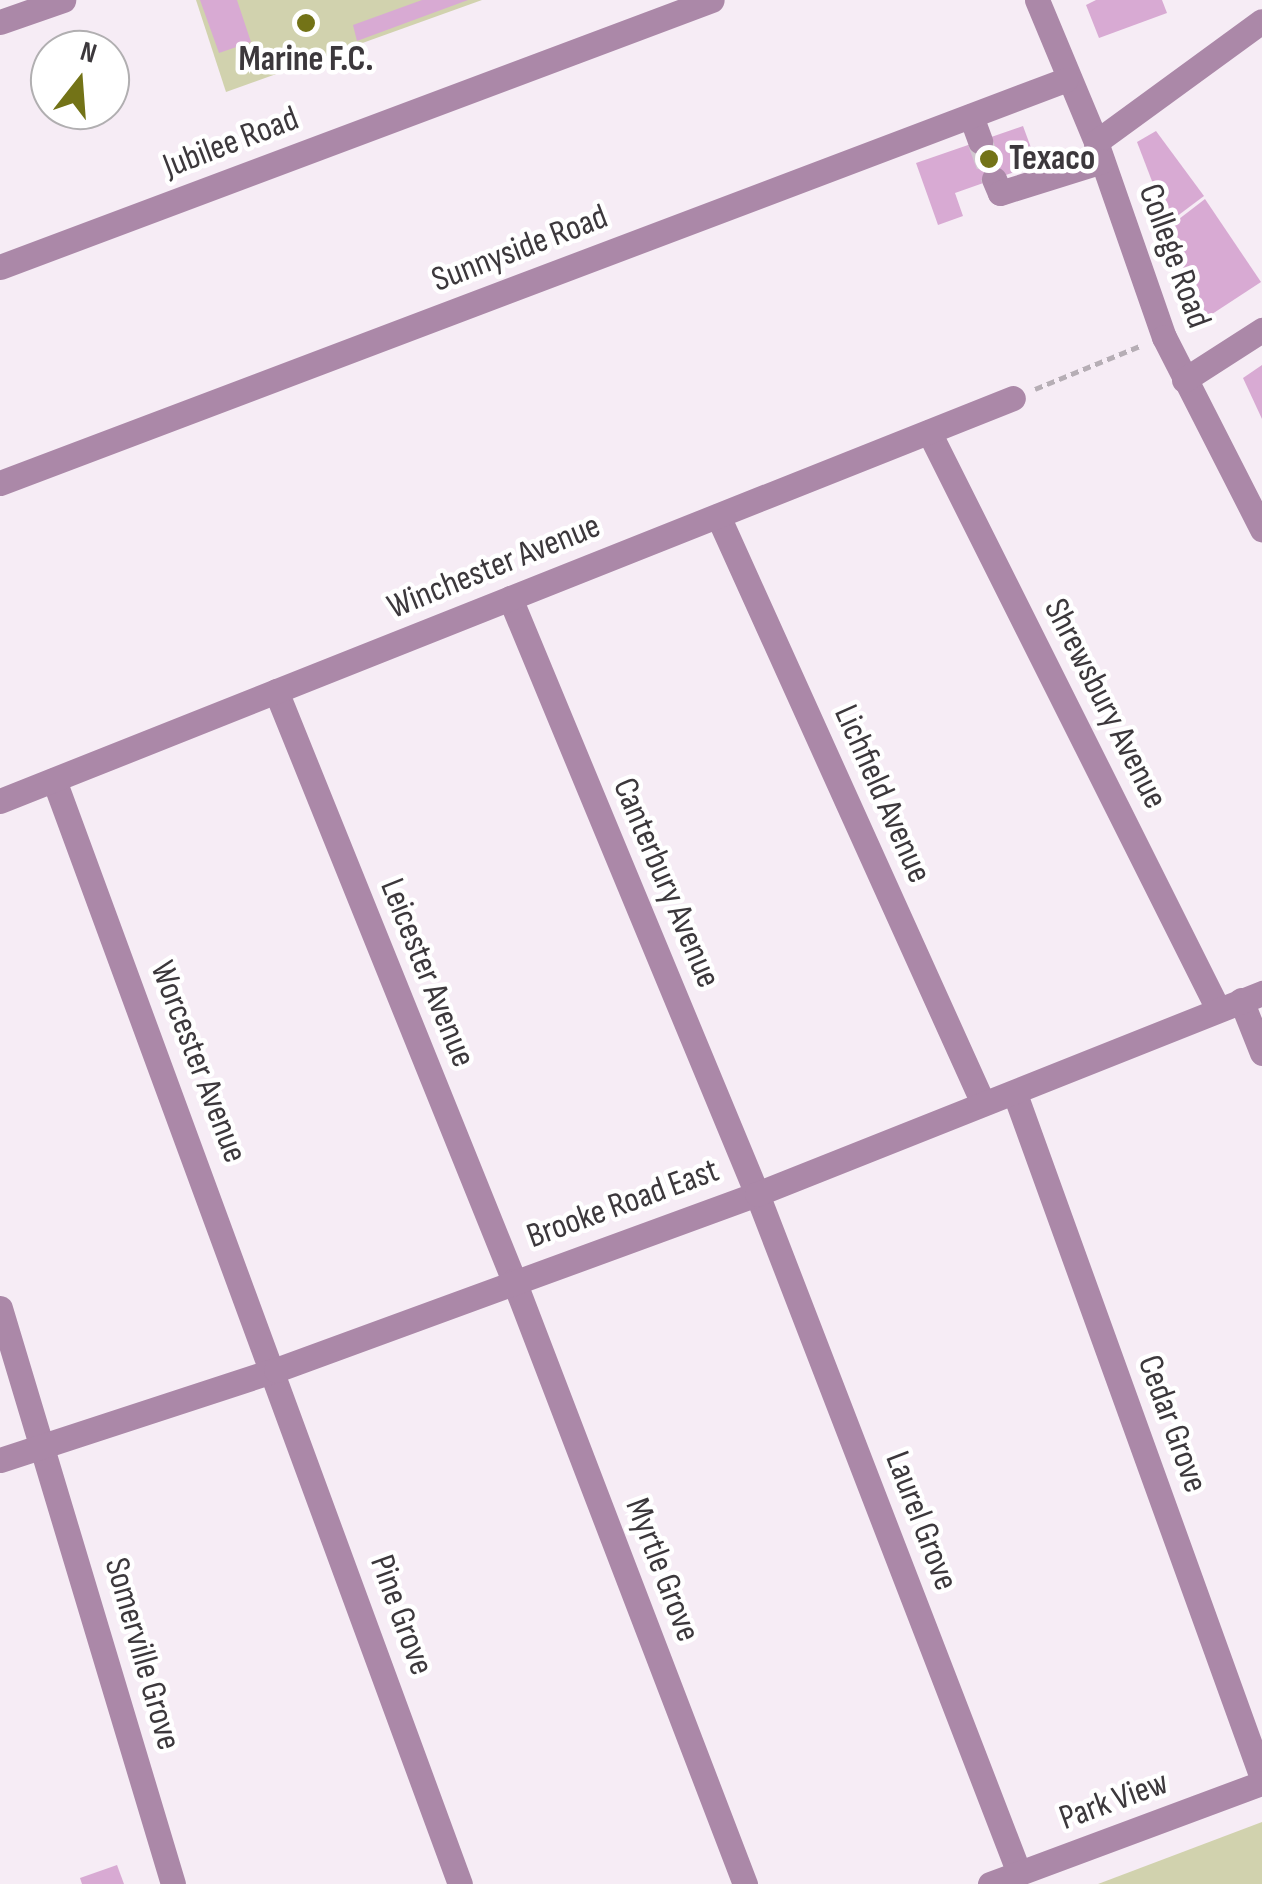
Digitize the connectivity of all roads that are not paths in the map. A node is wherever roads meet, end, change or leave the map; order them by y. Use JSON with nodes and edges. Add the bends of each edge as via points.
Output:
{"nodes":[{"id":1,"x":63,"y":0,"type":"edge"},
{"id":2,"x":712,"y":0,"type":"edge"},
{"id":3,"x":1036,"y":0,"type":"edge"},
{"id":4,"x":1262,"y":21,"type":"edge"},
{"id":5,"x":0,"y":22,"type":"edge"},
{"id":6,"x":1066,"y":80,"type":"junction"},
{"id":7,"x":971,"y":116,"type":"junction"},
{"id":8,"x":980,"y":141,"type":"tunnel mouth"},
{"id":9,"x":1099,"y":151,"type":"junction"},
{"id":10,"x":994,"y":179,"type":"dead end"},
{"id":11,"x":0,"y":267,"type":"edge"},
{"id":12,"x":1262,"y":330,"type":"edge"},
{"id":13,"x":1184,"y":380,"type":"junction"},
{"id":14,"x":1014,"y":398,"type":"road end"},
{"id":15,"x":928,"y":432,"type":"junction"},
{"id":16,"x":0,"y":484,"type":"edge"},
{"id":17,"x":718,"y":516,"type":"junction"},
{"id":18,"x":1262,"y":529,"type":"edge"},
{"id":19,"x":510,"y":598,"type":"junction"},
{"id":20,"x":276,"y":691,"type":"junction"},
{"id":21,"x":54,"y":780,"type":"junction"},
{"id":22,"x":0,"y":801,"type":"edge"},
{"id":23,"x":1240,"y":1000,"type":"edge"},
{"id":24,"x":1262,"y":1052,"type":"edge"},
{"id":25,"x":1015,"y":1094,"type":"junction"},
{"id":26,"x":982,"y":1101,"type":"junction"},
{"id":27,"x":757,"y":1194,"type":"junction"},
{"id":28,"x":514,"y":1281,"type":"junction"},
{"id":29,"x":0,"y":1308,"type":"edge"},
{"id":30,"x":276,"y":1370,"type":"junction"},
{"id":31,"x":43,"y":1444,"type":"junction"},
{"id":32,"x":0,"y":1460,"type":"edge"},
{"id":33,"x":1262,"y":1780,"type":"edge"},
{"id":34,"x":1019,"y":1872,"type":"junction"},
{"id":35,"x":173,"y":1884,"type":"edge"},
{"id":36,"x":460,"y":1884,"type":"edge"},
{"id":37,"x":745,"y":1884,"type":"edge"},
{"id":38,"x":990,"y":1884,"type":"edge"}],
"edges":[{"from":1,"to":5,"type":"street"},
{"from":2,"to":11,"type":"street","name":"Jubilee Road"},
{"from":3,"to":6,"type":"street","name":"College Road"},
{"from":4,"to":9,"type":"street"},
{"from":6,"to":7,"type":"street","name":"Sunnyside Road"},
{"from":6,"to":9,"type":"street","name":"College Road"},
{"from":7,"to":8,"type":"street"},
{"from":7,"to":16,"type":"street","name":"Sunnyside Road"},
{"from":9,"to":10,"type":"street","via":[[1000,193]]},
{"from":9,"to":13,"type":"street","name":"College Road"},
{"from":12,"to":13,"type":"street"},
{"from":13,"to":18,"type":"street","name":"College Road"},
{"from":14,"to":15,"type":"street","name":"Winchester Avenue"},
{"from":15,"to":17,"type":"street","name":"Winchester Avenue"},
{"from":15,"to":23,"type":"street","name":"Shrewsbury Avenue"},
{"from":17,"to":19,"type":"street","name":"Winchester Avenue"},
{"from":17,"to":26,"type":"street","name":"Lichfield Avenue"},
{"from":19,"to":20,"type":"street","name":"Winchester Avenue"},
{"from":19,"to":27,"type":"street","name":"Canterbury Avenue"},
{"from":20,"to":21,"type":"street","name":"Winchester Avenue"},
{"from":20,"to":28,"type":"street","name":"Leicester Avenue"},
{"from":21,"to":22,"type":"street","name":"Winchester Avenue"},
{"from":21,"to":30,"type":"street","name":"Worcester Avenue"},
{"from":23,"to":24,"type":"street","name":"Shrewsbury Avenue"},
{"from":23,"to":25,"type":"street","name":"Brooke Road East"},
{"from":25,"to":26,"type":"street","name":"Brooke Road East"},
{"from":25,"to":33,"type":"street","name":"Cedar Grove"},
{"from":26,"to":27,"type":"street","name":"Brooke Road East"},
{"from":27,"to":28,"type":"street","name":"Brooke Road East"},
{"from":27,"to":34,"type":"street","name":"Laurel Grove"},
{"from":28,"to":30,"type":"street","name":"Brooke Road East"},
{"from":28,"to":37,"type":"street","name":"Myrtle Grove"},
{"from":29,"to":31,"type":"street","name":"Somerville Grove"},
{"from":30,"to":31,"type":"street","name":"Brooke Road East"},
{"from":30,"to":36,"type":"street","name":"Pine Grove"},
{"from":31,"to":32,"type":"street","name":"Brooke Road East"},
{"from":31,"to":35,"type":"street","name":"Somerville Grove"},
{"from":33,"to":34,"type":"street","name":"Park View"},
{"from":34,"to":38,"type":"street","name":"Park View"}]}
